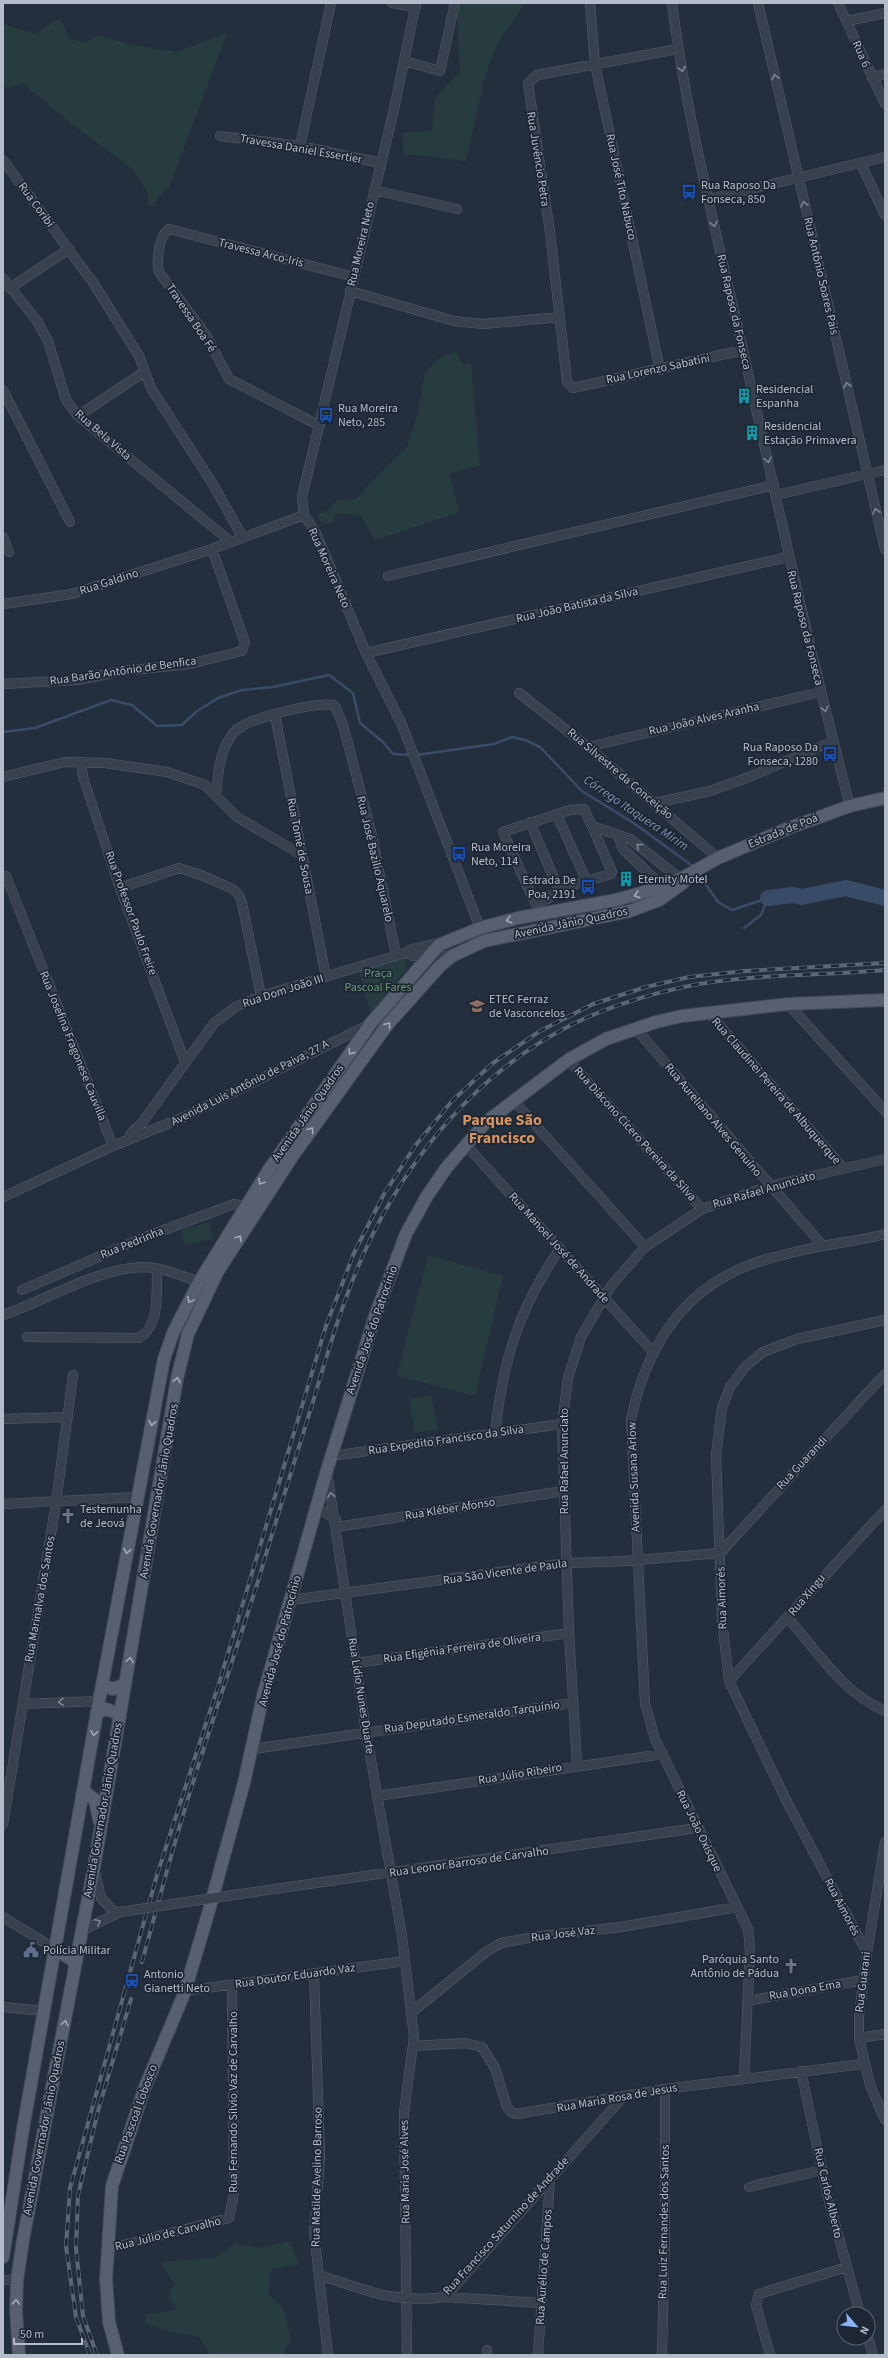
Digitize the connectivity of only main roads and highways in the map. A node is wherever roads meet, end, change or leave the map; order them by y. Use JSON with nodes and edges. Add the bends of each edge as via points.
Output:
{"nodes":[{"id":1,"x":885,"y":798,"type":"edge"},
{"id":2,"x":685,"y":876,"type":"junction"},
{"id":3,"x":584,"y":904,"type":"junction"},
{"id":4,"x":581,"y":921,"type":"junction"},
{"id":5,"x":883,"y":1003,"type":"edge"},
{"id":6,"x":214,"y":1268,"type":"junction"},
{"id":7,"x":169,"y":1343,"type":"junction"},
{"id":8,"x":184,"y":1346,"type":"junction"},
{"id":9,"x":126,"y":1684,"type":"junction"},
{"id":10,"x":102,"y":1685,"type":"junction"},
{"id":11,"x":98,"y":1707,"type":"junction"},
{"id":12,"x":120,"y":1717,"type":"junction"},
{"id":13,"x":84,"y":1791,"type":"junction"},
{"id":14,"x":101,"y":1831,"type":"junction"},
{"id":15,"x":68,"y":1880,"type":"junction"},
{"id":16,"x":218,"y":1881,"type":"joint"},
{"id":17,"x":81,"y":1931,"type":"junction"},
{"id":18,"x":55,"y":1949,"type":"junction"},
{"id":19,"x":75,"y":1962,"type":"junction"},
{"id":20,"x":3,"y":2257,"type":"edge"},
{"id":21,"x":18,"y":2355,"type":"edge"},
{"id":22,"x":118,"y":2355,"type":"edge"}],
"edges":[{"from":1,"to":2,"type":"main road","name":"Estrada de Poá","via":[[850,806],[789,828],[718,858]]},
{"from":2,"to":3,"type":"main road","name":"Avenida Jânio Quadros","one_way":true,"via":[[616,900]]},
{"from":2,"to":4,"type":"main road","name":"Avenida Jânio Quadros","via":[[684,881],[678,886],[649,904],[616,916]]},
{"from":3,"to":4,"type":"main road"},
{"from":3,"to":6,"type":"main road","name":"Avenida Jânio Quadros","one_way":true,"via":[[480,928],[447,941],[428,956],[371,1023],[245,1206]]},
{"from":6,"to":4,"type":"main road","name":"Avenida Jânio Quadros","one_way":true,"via":[[388,1024],[428,978],[452,956],[484,942]]},
{"from":5,"to":16,"type":"main road","name":"Avenida José do Patrocínio","via":[[788,1004],[682,1016],[606,1039],[568,1060],[513,1100],[486,1122],[465,1144],[427,1196],[406,1234],[375,1316],[331,1456],[263,1696],[253,1749]]},
{"from":6,"to":7,"type":"main road","name":"Avenida Governador Jânio Quadros","one_way":true,"via":[[199,1282]]},
{"from":6,"to":8,"type":"main road","name":"Avenida Governador Jânio Quadros"},
{"from":7,"to":8,"type":"main road"},
{"from":7,"to":10,"type":"main road","name":"Avenida Governador Jânio Quadros","one_way":true},
{"from":9,"to":8,"type":"main road","name":"Avenida Governador Jânio Quadros","one_way":true},
{"from":9,"to":10,"type":"main road","via":[[113,1690]]},
{"from":9,"to":12,"type":"main road","name":"Avenida Governador Jânio Quadros"},
{"from":10,"to":11,"type":"main road","name":"Avenida Governador Jânio Quadros"},
{"from":11,"to":12,"type":"main road"},
{"from":11,"to":13,"type":"main road","name":"Avenida Governador Jânio Quadros","one_way":true},
{"from":12,"to":14,"type":"main road","name":"Avenida Governador Jânio Quadros"},
{"from":13,"to":14,"type":"main road","via":[[95,1800]]},
{"from":13,"to":15,"type":"main road","name":"Avenida Governador Jânio Quadros"},
{"from":14,"to":17,"type":"main road","name":"Avenida Governador Jânio Quadros"},
{"from":15,"to":17,"type":"main road","via":[[66,1925]]},
{"from":15,"to":18,"type":"main road","name":"Avenida Governador Jânio Quadros"},
{"from":16,"to":22,"type":"main road","name":"Rua Pascoal Lobosco","via":[[184,1991],[145,2087],[112,2186],[106,2279],[109,2322]]},
{"from":17,"to":19,"type":"main road","name":"Avenida Governador Jânio Quadros"},
{"from":18,"to":19,"type":"main road"},
{"from":18,"to":20,"type":"main road","name":"Avenida Governador Jânio Quadros"},
{"from":21,"to":19,"type":"main road","name":"Avenida Governador Jânio Quadros","one_way":true,"via":[[17,2280]]}]}
